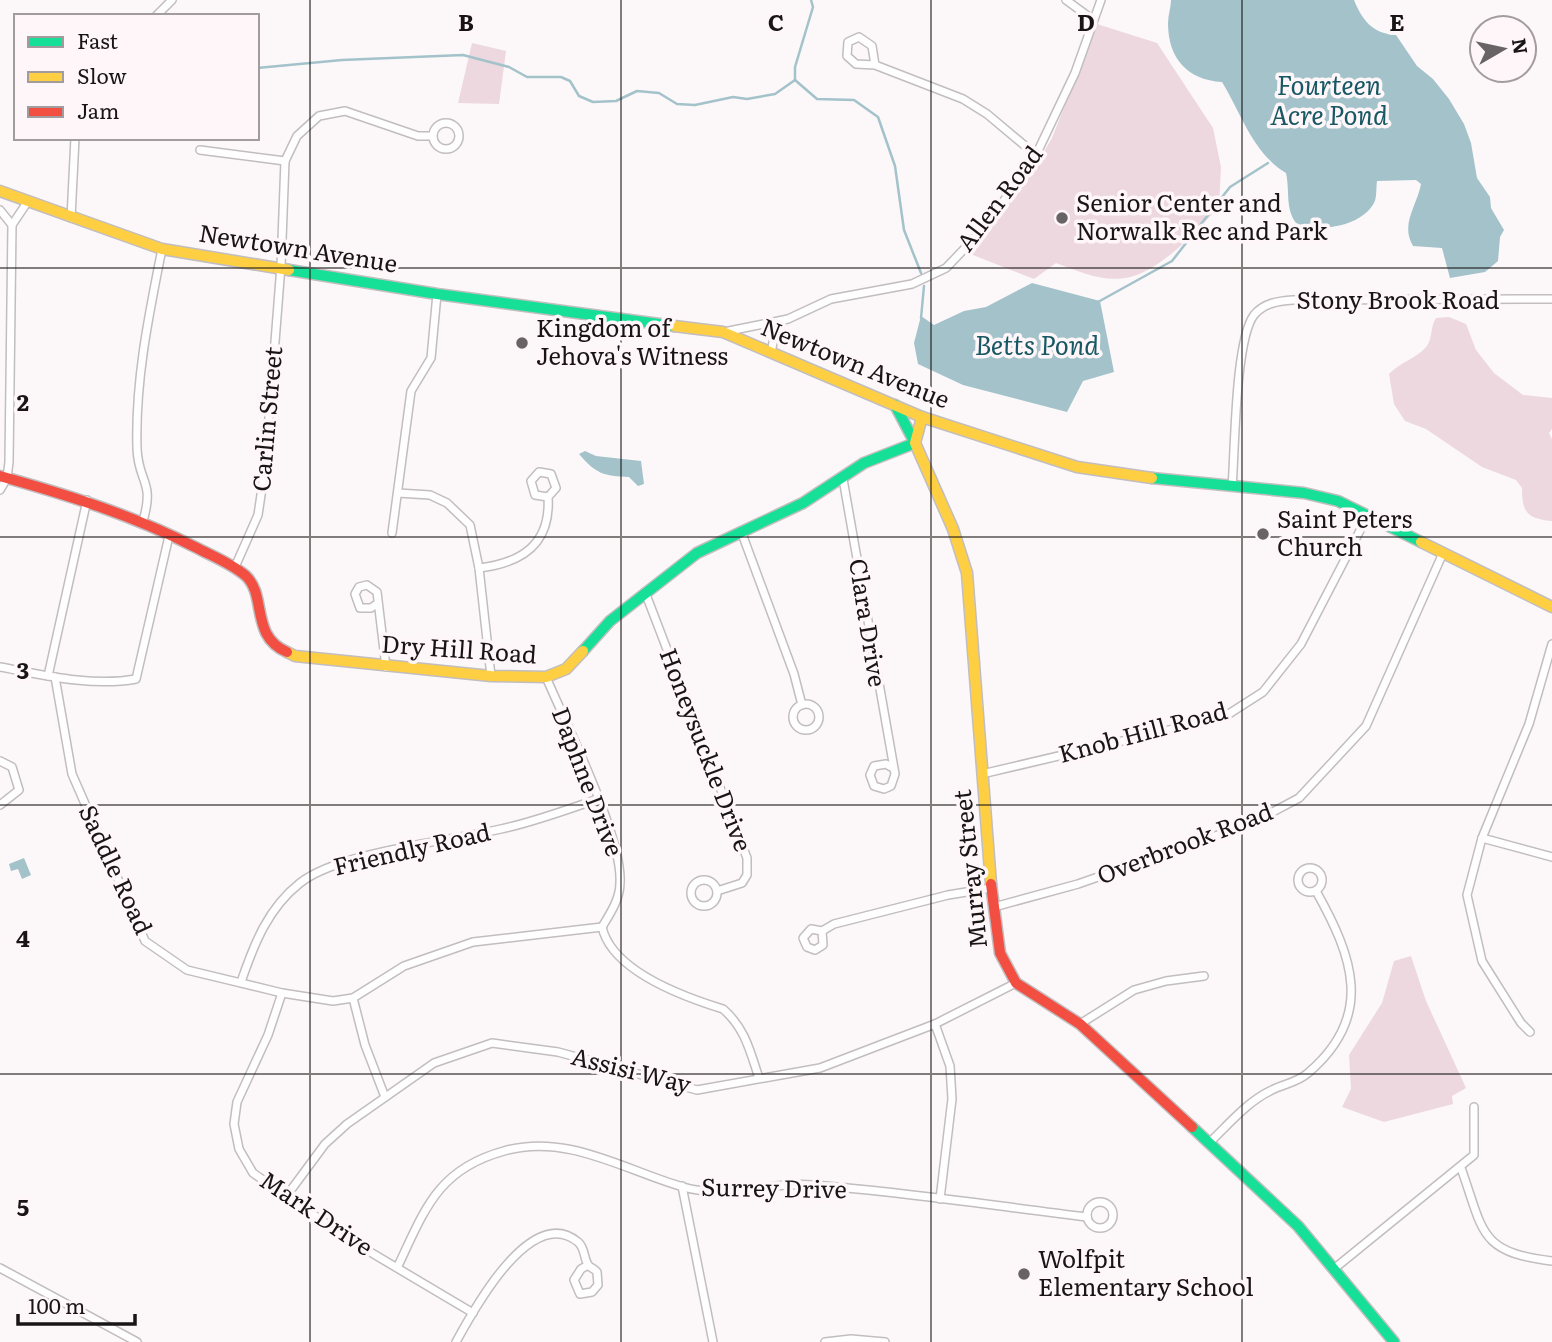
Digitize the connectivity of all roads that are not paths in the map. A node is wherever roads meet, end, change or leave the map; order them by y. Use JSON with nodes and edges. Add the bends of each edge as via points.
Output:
{"nodes":[{"id":1,"x":172,"y":0,"type":"edge"},
{"id":2,"x":1066,"y":0,"type":"edge"},
{"id":3,"x":1101,"y":0,"type":"edge"},
{"id":4,"x":158,"y":14,"type":"edge"},
{"id":5,"x":1092,"y":19,"type":"junction"},
{"id":6,"x":875,"y":65,"type":"junction"},
{"id":7,"x":432,"y":136,"type":"dead end"},
{"id":8,"x":75,"y":140,"type":"edge"},
{"id":9,"x":200,"y":150,"type":"dead end"},
{"id":10,"x":1037,"y":155,"type":"junction"},
{"id":11,"x":285,"y":161,"type":"junction"},
{"id":12,"x":0,"y":191,"type":"edge"},
{"id":13,"x":28,"y":201,"type":"junction"},
{"id":14,"x":0,"y":210,"type":"edge"},
{"id":15,"x":71,"y":218,"type":"junction"},
{"id":16,"x":12,"y":225,"type":"junction"},
{"id":17,"x":162,"y":248,"type":"junction"},
{"id":18,"x":281,"y":266,"type":"junction"},
{"id":19,"x":437,"y":294,"type":"junction"},
{"id":20,"x":1552,"y":299,"type":"edge"},
{"id":21,"x":777,"y":322,"type":"junction"},
{"id":22,"x":723,"y":332,"type":"junction"},
{"id":23,"x":771,"y":353,"type":"junction"},
{"id":24,"x":895,"y":405,"type":"junction"},
{"id":25,"x":922,"y":417,"type":"junction"},
{"id":26,"x":915,"y":443,"type":"junction"},
{"id":27,"x":4,"y":477,"type":"edge"},
{"id":28,"x":844,"y":479,"type":"junction"},
{"id":29,"x":1232,"y":487,"type":"junction"},
{"id":30,"x":0,"y":490,"type":"edge"},
{"id":31,"x":398,"y":493,"type":"junction"},
{"id":32,"x":548,"y":497,"type":"dead end"},
{"id":33,"x":87,"y":500,"type":"junction"},
{"id":34,"x":1368,"y":515,"type":"junction"},
{"id":35,"x":143,"y":521,"type":"junction"},
{"id":36,"x":741,"y":531,"type":"junction"},
{"id":37,"x":392,"y":533,"type":"dead end"},
{"id":38,"x":169,"y":536,"type":"junction"},
{"id":39,"x":1443,"y":553,"type":"junction"},
{"id":40,"x":235,"y":567,"type":"junction"},
{"id":41,"x":479,"y":568,"type":"junction"},
{"id":42,"x":645,"y":592,"type":"junction"},
{"id":43,"x":377,"y":603,"type":"dead end"},
{"id":44,"x":1552,"y":607,"type":"edge"},
{"id":45,"x":1552,"y":644,"type":"edge"},
{"id":46,"x":0,"y":667,"type":"edge"},
{"id":47,"x":386,"y":667,"type":"junction"},
{"id":48,"x":51,"y":676,"type":"junction"},
{"id":49,"x":491,"y":676,"type":"junction"},
{"id":50,"x":546,"y":677,"type":"junction"},
{"id":51,"x":802,"y":705,"type":"dead end"},
{"id":52,"x":0,"y":761,"type":"edge"},
{"id":53,"x":891,"y":767,"type":"dead end"},
{"id":54,"x":982,"y":774,"type":"junction"},
{"id":55,"x":598,"y":799,"type":"junction"},
{"id":56,"x":0,"y":806,"type":"edge"},
{"id":57,"x":1482,"y":838,"type":"junction"},
{"id":58,"x":1552,"y":857,"type":"edge"},
{"id":59,"x":991,"y":888,"type":"junction"},
{"id":60,"x":717,"y":891,"type":"dead end"},
{"id":61,"x":1316,"y":891,"type":"dead end"},
{"id":62,"x":994,"y":907,"type":"junction"},
{"id":63,"x":602,"y":928,"type":"junction"},
{"id":64,"x":822,"y":931,"type":"dead end"},
{"id":65,"x":1204,"y":976,"type":"dead end"},
{"id":66,"x":241,"y":982,"type":"junction"},
{"id":67,"x":1016,"y":983,"type":"junction"},
{"id":68,"x":282,"y":993,"type":"junction"},
{"id":69,"x":353,"y":998,"type":"junction"},
{"id":70,"x":935,"y":1024,"type":"junction"},
{"id":71,"x":1080,"y":1024,"type":"junction"},
{"id":72,"x":1530,"y":1032,"type":"dead end"},
{"id":73,"x":759,"y":1078,"type":"junction"},
{"id":74,"x":385,"y":1097,"type":"junction"},
{"id":75,"x":1474,"y":1107,"type":"dead end"},
{"id":76,"x":1209,"y":1143,"type":"junction"},
{"id":77,"x":1461,"y":1168,"type":"junction"},
{"id":78,"x":681,"y":1186,"type":"junction"},
{"id":79,"x":285,"y":1198,"type":"junction"},
{"id":80,"x":940,"y":1199,"type":"junction"},
{"id":81,"x":1087,"y":1217,"type":"dead end"},
{"id":82,"x":1552,"y":1261,"type":"edge"},
{"id":83,"x":588,"y":1265,"type":"dead end"},
{"id":84,"x":398,"y":1266,"type":"junction"},
{"id":85,"x":0,"y":1268,"type":"edge"},
{"id":86,"x":1335,"y":1268,"type":"junction"},
{"id":87,"x":473,"y":1313,"type":"junction"},
{"id":88,"x":137,"y":1342,"type":"edge"},
{"id":89,"x":456,"y":1342,"type":"edge"},
{"id":90,"x":713,"y":1342,"type":"edge"},
{"id":91,"x":825,"y":1342,"type":"edge"},
{"id":92,"x":885,"y":1342,"type":"edge"},
{"id":93,"x":1394,"y":1342,"type":"edge"}],
"edges":[{"from":1,"to":4,"type":"street"},
{"from":2,"to":5,"type":"street"},
{"from":3,"to":5,"type":"street","name":"Allen Road"},
{"from":5,"to":10,"type":"street","name":"Allen Road","via":[[1075,73]]},
{"from":6,"to":6,"type":"street","via":[[872,46],[859,37],[848,42],[847,56],[856,64]]},
{"from":6,"to":10,"type":"street","via":[[963,99]]},
{"from":7,"to":11,"type":"street","via":[[418,136],[345,111],[319,116],[297,136]]},
{"from":8,"to":15,"type":"street"},
{"from":9,"to":11,"type":"street"},
{"from":10,"to":21,"type":"street","name":"Allen Road","via":[[986,226],[946,268],[912,284],[831,299]]},
{"from":11,"to":18,"type":"street","name":"Carlin Street"},
{"from":12,"to":13,"type":"street","name":"Newtown Avenue"},
{"from":13,"to":15,"type":"street","name":"Newtown Avenue"},
{"from":13,"to":16,"type":"street"},
{"from":14,"to":16,"type":"street"},
{"from":15,"to":17,"type":"street","name":"Newtown Avenue"},
{"from":16,"to":27,"type":"street"},
{"from":17,"to":18,"type":"street","name":"Newtown Avenue"},
{"from":17,"to":35,"type":"street","via":[[144,353],[137,450],[150,499]]},
{"from":18,"to":19,"type":"street","name":"Newtown Avenue"},
{"from":18,"to":40,"type":"street","name":"Carlin Street","via":[[258,515]]},
{"from":19,"to":22,"type":"street","name":"Newtown Avenue"},
{"from":19,"to":31,"type":"street","via":[[431,358],[411,391]]},
{"from":20,"to":29,"type":"street","name":"Stony Brook Road","via":[[1293,300],[1262,308],[1244,333]]},
{"from":21,"to":22,"type":"street","name":"Allen Road"},
{"from":21,"to":23,"type":"street"},
{"from":22,"to":23,"type":"street","name":"Newtown Avenue"},
{"from":23,"to":24,"type":"street","name":"Newtown Avenue"},
{"from":24,"to":25,"type":"street","name":"Newtown Avenue"},
{"from":24,"to":26,"type":"street","name":"Murray Street"},
{"from":25,"to":26,"type":"street"},
{"from":25,"to":29,"type":"street","name":"Newtown Avenue","via":[[1077,467]]},
{"from":26,"to":28,"type":"street","name":"Dry Hill Road","via":[[864,463]]},
{"from":26,"to":54,"type":"street","name":"Murray Street","via":[[967,573]]},
{"from":27,"to":30,"type":"street"},
{"from":27,"to":33,"type":"street"},
{"from":28,"to":36,"type":"street","name":"Dry Hill Road"},
{"from":28,"to":53,"type":"street","name":"Clara Drive"},
{"from":29,"to":34,"type":"street","name":"Newtown Avenue","via":[[1325,498]]},
{"from":31,"to":37,"type":"street"},
{"from":31,"to":41,"type":"street","via":[[430,495],[461,515],[470,525]]},
{"from":32,"to":41,"type":"street","via":[[546,525],[533,546],[515,561]]},
{"from":33,"to":35,"type":"street"},
{"from":33,"to":48,"type":"street"},
{"from":34,"to":39,"type":"street","name":"Newtown Avenue"},
{"from":34,"to":54,"type":"street","name":"Knob Hill Road","via":[[1301,644],[1263,692],[1224,717]]},
{"from":35,"to":38,"type":"street"},
{"from":36,"to":42,"type":"street","name":"Dry Hill Road","via":[[697,553]]},
{"from":36,"to":51,"type":"street"},
{"from":38,"to":40,"type":"street"},
{"from":38,"to":48,"type":"street","via":[[136,679],[121,682]]},
{"from":39,"to":44,"type":"street","name":"Newtown Avenue"},
{"from":39,"to":62,"type":"street","name":"Overbrook Road","via":[[1366,726],[1298,798],[1252,823],[1078,884]]},
{"from":40,"to":47,"type":"street","name":"Dry Hill Road","via":[[249,579],[265,635],[277,648],[295,656]]},
{"from":41,"to":49,"type":"street"},
{"from":42,"to":50,"type":"street","name":"Dry Hill Road","via":[[610,621],[566,669]]},
{"from":42,"to":60,"type":"street","name":"Honeysuckle Drive","via":[[747,858],[742,883]]},
{"from":43,"to":47,"type":"street"},
{"from":45,"to":57,"type":"street","via":[[1529,724]]},
{"from":46,"to":48,"type":"street"},
{"from":47,"to":49,"type":"street","name":"Dry Hill Road"},
{"from":48,"to":66,"type":"street","name":"Saddle Road","via":[[72,774],[145,941],[187,970]]},
{"from":49,"to":50,"type":"street","name":"Dry Hill Road"},
{"from":50,"to":55,"type":"street","name":"Daphne Drive"},
{"from":52,"to":56,"type":"street","via":[[12,767],[19,790]]},
{"from":54,"to":59,"type":"street","name":"Murray Street"},
{"from":55,"to":63,"type":"street","name":"Daphne Drive","via":[[619,862],[621,884]]},
{"from":55,"to":66,"type":"street","name":"Friendly Road","via":[[531,822],[355,859],[303,880],[269,917]]},
{"from":57,"to":58,"type":"street"},
{"from":57,"to":72,"type":"street","via":[[1467,895],[1482,961]]},
{"from":59,"to":62,"type":"street","name":"Murray Street"},
{"from":59,"to":64,"type":"street","via":[[851,919]]},
{"from":61,"to":76,"type":"street","via":[[1347,958],[1353,1005],[1342,1032],[1307,1074],[1269,1091]]},
{"from":62,"to":67,"type":"street","name":"Murray Street","via":[[1000,953]]},
{"from":63,"to":69,"type":"street","via":[[472,942],[404,966]]},
{"from":63,"to":73,"type":"street","via":[[605,941],[637,971],[733,1017],[742,1028]]},
{"from":65,"to":71,"type":"street","via":[[1134,990]]},
{"from":66,"to":68,"type":"street","name":"Saddle Road"},
{"from":67,"to":70,"type":"street","name":"Assisi Way"},
{"from":67,"to":71,"type":"street","name":"Murray Street"},
{"from":68,"to":69,"type":"street","name":"Saddle Road"},
{"from":68,"to":79,"type":"street","name":"Mark Drive","via":[[241,1091],[234,1124],[239,1149],[253,1173]]},
{"from":69,"to":74,"type":"street"},
{"from":70,"to":73,"type":"street","name":"Assisi Way","via":[[820,1068]]},
{"from":70,"to":80,"type":"street","via":[[950,1066],[952,1099]]},
{"from":71,"to":76,"type":"street","name":"Murray Street"},
{"from":73,"to":74,"type":"street","name":"Assisi Way","via":[[697,1090],[558,1052],[492,1044],[434,1063]]},
{"from":74,"to":79,"type":"street","name":"Assisi Way","via":[[325,1144]]},
{"from":75,"to":77,"type":"street","via":[[1474,1155]]},
{"from":76,"to":86,"type":"street","name":"Murray Street","via":[[1298,1226]]},
{"from":77,"to":82,"type":"street","via":[[1482,1228],[1497,1247],[1518,1257]]},
{"from":77,"to":86,"type":"street"},
{"from":78,"to":80,"type":"street","name":"Surrey Drive","via":[[711,1194],[810,1185]]},
{"from":78,"to":84,"type":"street","name":"Surrey Drive","via":[[580,1150],[553,1146],[507,1150],[480,1159],[440,1186]]},
{"from":78,"to":90,"type":"street"},
{"from":79,"to":84,"type":"street","name":"Mark Drive"},
{"from":80,"to":81,"type":"street","name":"Surrey Drive"},
{"from":83,"to":87,"type":"street","via":[[585,1249],[576,1240],[547,1235],[532,1241],[514,1256]]},
{"from":84,"to":87,"type":"street","name":"Mark Drive"},
{"from":85,"to":88,"type":"street"},
{"from":86,"to":93,"type":"street","name":"Murray Street"},
{"from":87,"to":89,"type":"street"},
{"from":91,"to":92,"type":"street"}]}
